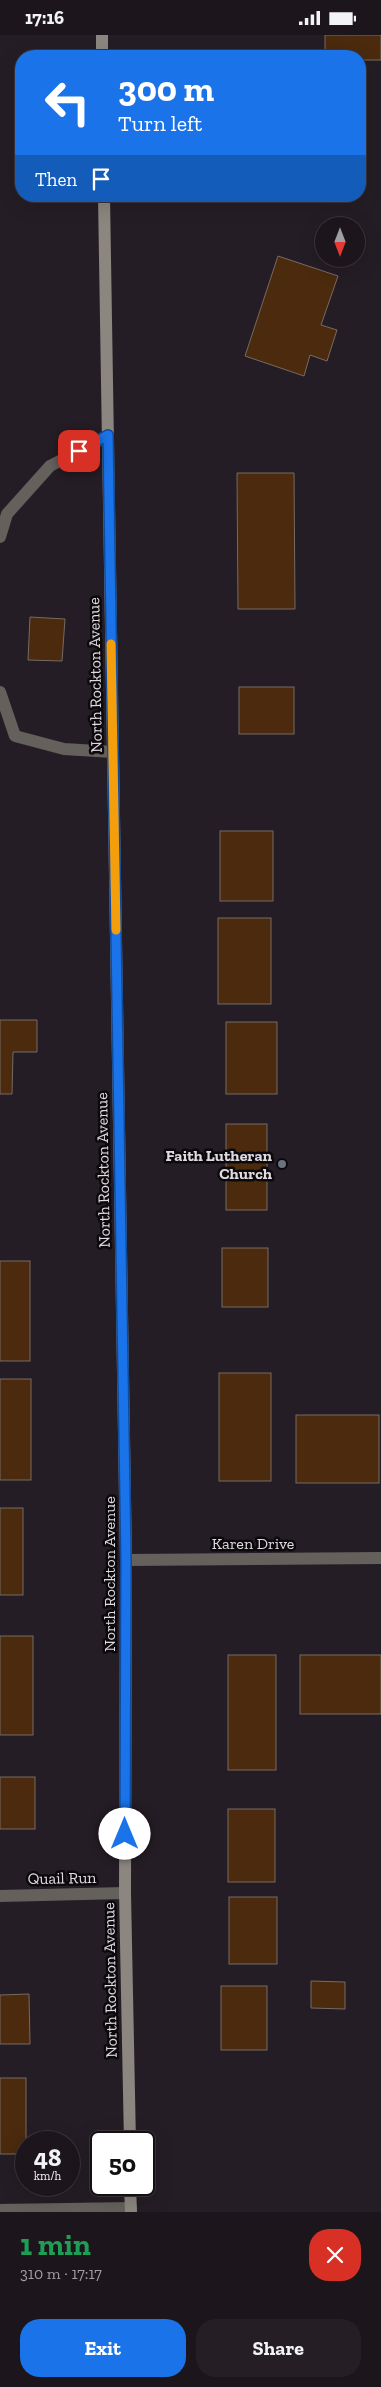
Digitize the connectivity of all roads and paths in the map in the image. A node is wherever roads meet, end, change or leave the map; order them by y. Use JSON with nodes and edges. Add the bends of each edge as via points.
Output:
{"nodes":[{"id":1,"x":102,"y":35,"type":"edge"},
{"id":2,"x":102,"y":50,"type":"edge"},
{"id":3,"x":104,"y":202,"type":"edge"},
{"id":4,"x":108,"y":435,"type":"junction"},
{"id":5,"x":0,"y":537,"type":"edge"},
{"id":6,"x":0,"y":692,"type":"edge"},
{"id":7,"x":113,"y":752,"type":"junction"},
{"id":8,"x":381,"y":1558,"type":"edge"},
{"id":9,"x":126,"y":1560,"type":"junction"},
{"id":10,"x":125,"y":1893,"type":"junction"},
{"id":11,"x":0,"y":1896,"type":"edge"},
{"id":12,"x":130,"y":2131,"type":"edge"},
{"id":13,"x":130,"y":2196,"type":"edge"},
{"id":14,"x":0,"y":2210,"type":"edge"},
{"id":15,"x":131,"y":2210,"type":"edge"}],
"edges":[{"from":1,"to":2,"type":"main road"},
{"from":3,"to":4,"type":"main road","name":"North Rockton Avenue"},
{"from":4,"to":5,"type":"street","via":[[50,465],[8,514]]},
{"from":4,"to":7,"type":"main road","name":"North Rockton Avenue"},
{"from":6,"to":7,"type":"street","via":[[15,736],[64,749]]},
{"from":7,"to":9,"type":"main road","name":"North Rockton Avenue"},
{"from":8,"to":9,"type":"street","name":"Karen Drive"},
{"from":9,"to":10,"type":"main road","name":"North Rockton Avenue"},
{"from":10,"to":11,"type":"street","name":"Quail Run"},
{"from":10,"to":12,"type":"main road","name":"North Rockton Avenue"},
{"from":13,"to":15,"type":"main road"},
{"from":14,"to":15,"type":"street"}]}
